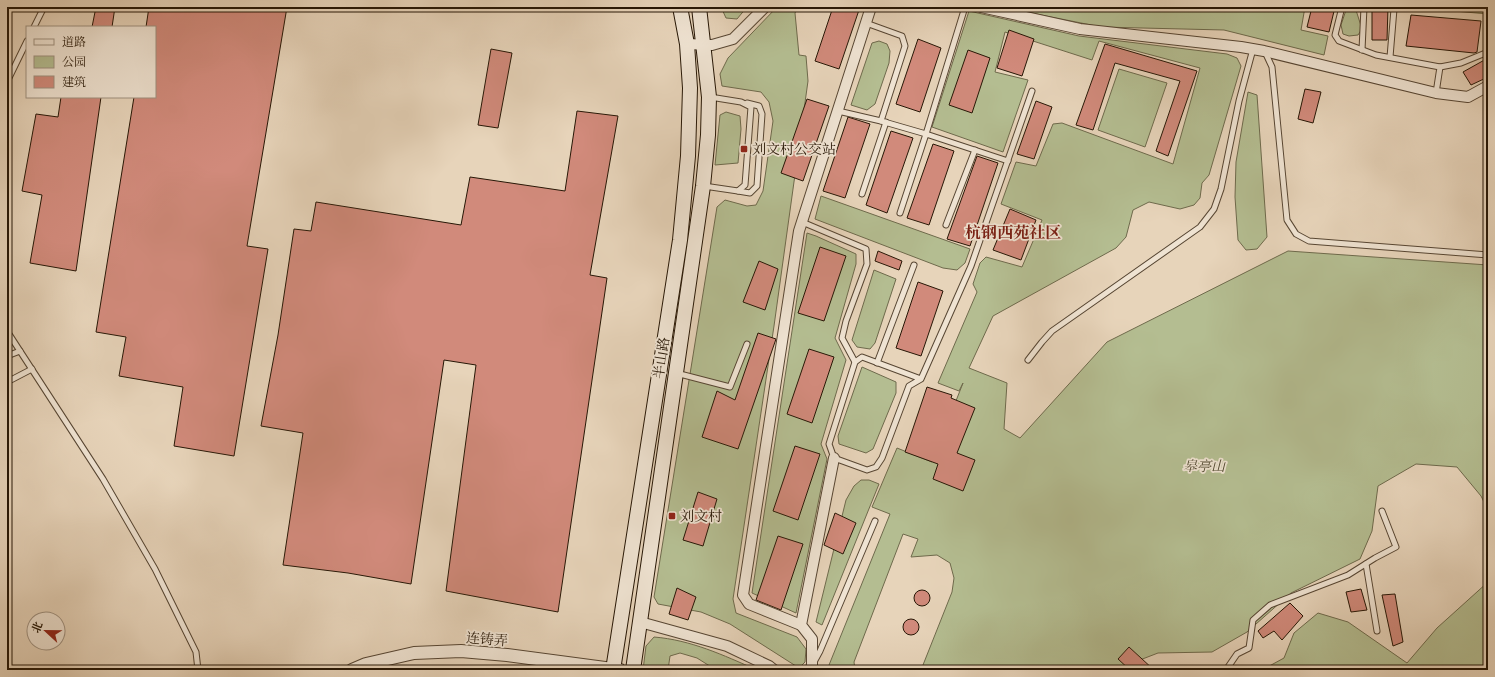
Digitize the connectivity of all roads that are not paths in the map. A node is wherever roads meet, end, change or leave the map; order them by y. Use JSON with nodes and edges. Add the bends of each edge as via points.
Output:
{"nodes":[{"id":1,"x":44,"y":7,"type":"edge"},
{"id":2,"x":680,"y":7,"type":"edge"},
{"id":3,"x":698,"y":7,"type":"edge"},
{"id":4,"x":765,"y":7,"type":"edge"},
{"id":5,"x":871,"y":7,"type":"edge"},
{"id":6,"x":965,"y":7,"type":"edge"},
{"id":7,"x":981,"y":7,"type":"edge"},
{"id":8,"x":1342,"y":7,"type":"edge"},
{"id":9,"x":1364,"y":7,"type":"edge"},
{"id":10,"x":1392,"y":7,"type":"edge"},
{"id":11,"x":866,"y":23,"type":"junction"},
{"id":12,"x":34,"y":26,"type":"edge"},
{"id":13,"x":26,"y":43,"type":"edge"},
{"id":14,"x":687,"y":44,"type":"junction"},
{"id":15,"x":703,"y":45,"type":"junction"},
{"id":16,"x":1253,"y":49,"type":"junction"},
{"id":17,"x":1362,"y":50,"type":"junction"},
{"id":18,"x":1264,"y":51,"type":"junction"},
{"id":19,"x":1488,"y":52,"type":"edge"},
{"id":20,"x":1390,"y":57,"type":"junction"},
{"id":21,"x":1440,"y":67,"type":"junction"},
{"id":22,"x":7,"y":82,"type":"edge"},
{"id":23,"x":1488,"y":86,"type":"edge"},
{"id":24,"x":1032,"y":91,"type":"dead end"},
{"id":25,"x":1436,"y":94,"type":"junction"},
{"id":26,"x":709,"y":97,"type":"junction"},
{"id":27,"x":741,"y":102,"type":"junction"},
{"id":28,"x":838,"y":111,"type":"junction"},
{"id":29,"x":883,"y":121,"type":"junction"},
{"id":30,"x":926,"y":134,"type":"junction"},
{"id":31,"x":975,"y":150,"type":"junction"},
{"id":32,"x":1008,"y":161,"type":"junction"},
{"id":33,"x":703,"y":186,"type":"junction"},
{"id":34,"x":738,"y":191,"type":"junction"},
{"id":35,"x":862,"y":194,"type":"dead end"},
{"id":36,"x":900,"y":213,"type":"dead end"},
{"id":37,"x":802,"y":222,"type":"junction"},
{"id":38,"x":946,"y":225,"type":"dead end"},
{"id":39,"x":1488,"y":255,"type":"edge"},
{"id":40,"x":914,"y":265,"type":"dead end"},
{"id":41,"x":7,"y":331,"type":"edge"},
{"id":42,"x":747,"y":344,"type":"dead end"},
{"id":43,"x":20,"y":351,"type":"junction"},
{"id":44,"x":7,"y":356,"type":"edge"},
{"id":45,"x":1028,"y":360,"type":"dead end"},
{"id":46,"x":854,"y":362,"type":"junction"},
{"id":47,"x":877,"y":363,"type":"junction"},
{"id":48,"x":32,"y":369,"type":"junction"},
{"id":49,"x":675,"y":373,"type":"junction"},
{"id":50,"x":921,"y":380,"type":"junction"},
{"id":51,"x":7,"y":382,"type":"edge"},
{"id":52,"x":834,"y":458,"type":"junction"},
{"id":53,"x":1382,"y":511,"type":"dead end"},
{"id":54,"x":875,"y":521,"type":"dead end"},
{"id":55,"x":1366,"y":564,"type":"junction"},
{"id":56,"x":640,"y":622,"type":"junction"},
{"id":57,"x":801,"y":624,"type":"junction"},
{"id":58,"x":1377,"y":631,"type":"dead end"},
{"id":59,"x":811,"y":667,"type":"edge"},
{"id":60,"x":198,"y":670,"type":"edge"},
{"id":61,"x":352,"y":670,"type":"edge"},
{"id":62,"x":616,"y":670,"type":"edge"},
{"id":63,"x":633,"y":670,"type":"edge"},
{"id":64,"x":774,"y":670,"type":"edge"},
{"id":65,"x":1226,"y":670,"type":"edge"}],
"edges":[{"from":1,"to":12,"type":"lane"},
{"from":2,"to":14,"type":"main road","name":"半山路"},
{"from":3,"to":15,"type":"main road","name":"半山路"},
{"from":4,"to":15,"type":"street","via":[[733,39]]},
{"from":5,"to":11,"type":"street"},
{"from":6,"to":30,"type":"lane"},
{"from":7,"to":16,"type":"street","via":[[1080,29]]},
{"from":8,"to":17,"type":"lane","via":[[1335,35],[1338,41]]},
{"from":9,"to":17,"type":"lane"},
{"from":10,"to":20,"type":"lane","via":[[1394,9]]},
{"from":11,"to":28,"type":"street"},
{"from":11,"to":29,"type":"lane","via":[[902,36],[905,46]]},
{"from":13,"to":22,"type":"lane"},
{"from":14,"to":15,"type":"street"},
{"from":14,"to":62,"type":"main road","name":"半山路","via":[[690,88],[688,156],[680,240]]},
{"from":15,"to":26,"type":"main road","name":"半山路"},
{"from":16,"to":18,"type":"street"},
{"from":16,"to":45,"type":"lane","via":[[1239,101],[1221,189],[1214,209],[1200,227],[1052,331]]},
{"from":17,"to":20,"type":"lane"},
{"from":18,"to":25,"type":"street"},
{"from":18,"to":39,"type":"lane","via":[[1272,67],[1287,220],[1296,234],[1308,241]]},
{"from":19,"to":21,"type":"lane","via":[[1461,63]]},
{"from":20,"to":21,"type":"lane"},
{"from":21,"to":25,"type":"lane"},
{"from":23,"to":25,"type":"street","via":[[1468,96]]},
{"from":24,"to":32,"type":"lane"},
{"from":26,"to":27,"type":"lane"},
{"from":26,"to":33,"type":"main road","name":"半山路"},
{"from":27,"to":34,"type":"lane","via":[[751,107],[745,184]]},
{"from":27,"to":34,"type":"lane","via":[[759,106],[762,114],[757,186],[750,193]]},
{"from":28,"to":29,"type":"lane"},
{"from":28,"to":37,"type":"street"},
{"from":29,"to":30,"type":"lane"},
{"from":29,"to":35,"type":"lane"},
{"from":30,"to":31,"type":"lane"},
{"from":30,"to":36,"type":"lane"},
{"from":31,"to":32,"type":"lane"},
{"from":31,"to":38,"type":"lane"},
{"from":32,"to":50,"type":"lane","via":[[971,266]]},
{"from":33,"to":34,"type":"lane"},
{"from":33,"to":49,"type":"main road","name":"半山路"},
{"from":37,"to":46,"type":"lane","via":[[866,249],[867,264],[842,338]]},
{"from":37,"to":57,"type":"street","via":[[743,595],[749,604]]},
{"from":40,"to":47,"type":"lane"},
{"from":41,"to":43,"type":"lane"},
{"from":42,"to":49,"type":"lane","via":[[730,387]]},
{"from":43,"to":44,"type":"lane"},
{"from":43,"to":48,"type":"lane"},
{"from":46,"to":47,"type":"lane","via":[[862,357]]},
{"from":46,"to":52,"type":"lane","via":[[829,444]]},
{"from":47,"to":50,"type":"lane"},
{"from":48,"to":51,"type":"lane"},
{"from":48,"to":60,"type":"lane","via":[[103,479],[155,569],[196,652]]},
{"from":49,"to":56,"type":"main road","name":"半山路"},
{"from":50,"to":52,"type":"lane","via":[[909,386],[882,458],[876,467],[867,470]]},
{"from":52,"to":57,"type":"street"},
{"from":53,"to":55,"type":"lane","via":[[1396,547]]},
{"from":54,"to":59,"type":"lane"},
{"from":55,"to":58,"type":"lane"},
{"from":55,"to":65,"type":"lane","via":[[1348,575],[1270,605],[1253,620],[1249,648],[1237,654]]},
{"from":56,"to":63,"type":"main road","name":"半山路"},
{"from":56,"to":64,"type":"street","via":[[727,646]]},
{"from":57,"to":59,"type":"street","via":[[812,639]]},
{"from":61,"to":62,"type":"street","name":"连铸弄","via":[[366,664],[414,653],[461,651]]}]}
